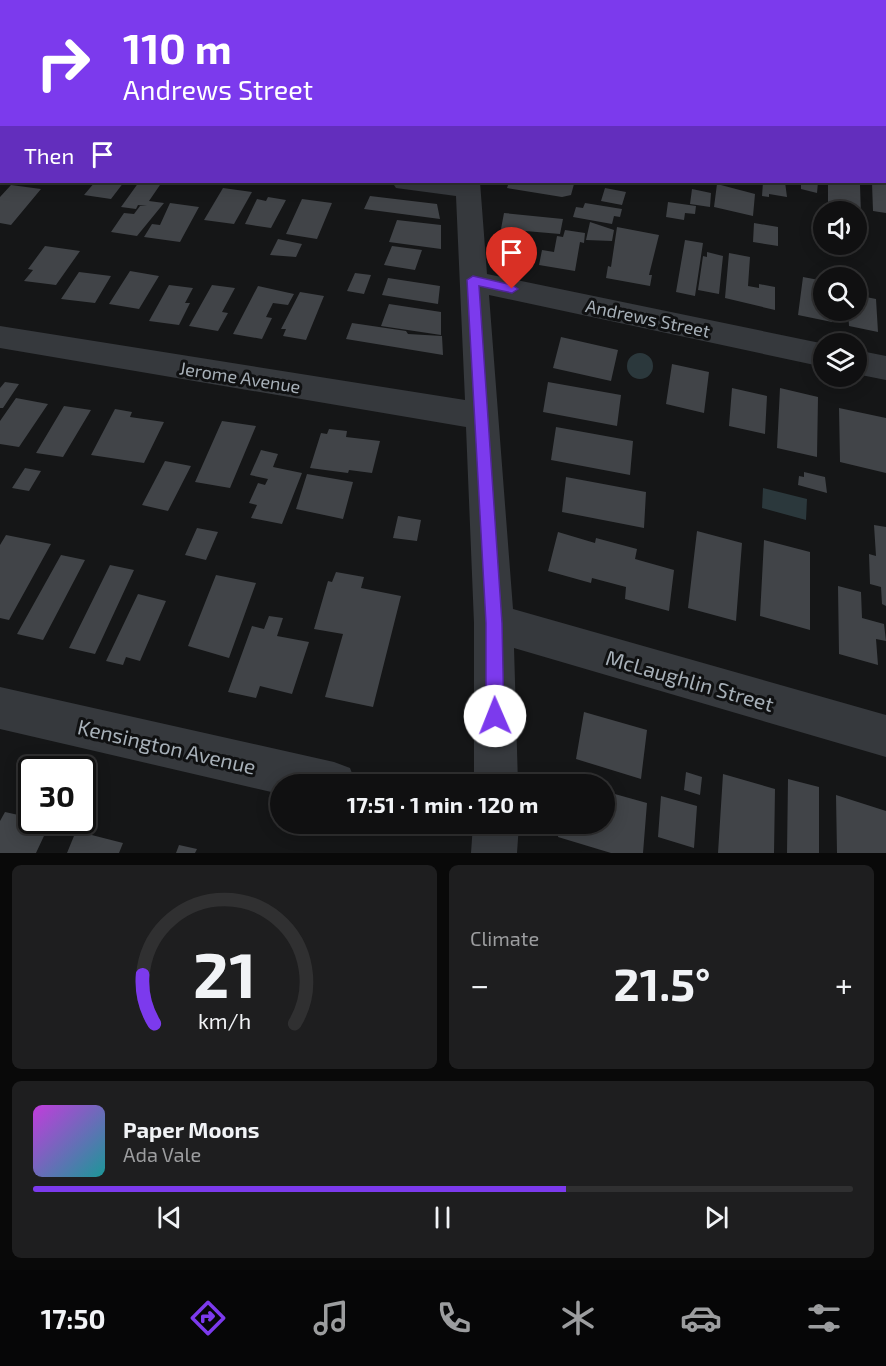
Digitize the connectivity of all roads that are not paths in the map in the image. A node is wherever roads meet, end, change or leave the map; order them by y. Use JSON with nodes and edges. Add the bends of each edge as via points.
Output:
{"nodes":[{"id":1,"x":426,"y":183,"type":"edge"},
{"id":2,"x":468,"y":185,"type":"edge"},
{"id":3,"x":473,"y":280,"type":"junction"},
{"id":4,"x":0,"y":337,"type":"edge"},
{"id":5,"x":813,"y":353,"type":"edge"},
{"id":6,"x":867,"y":364,"type":"edge"},
{"id":7,"x":886,"y":368,"type":"edge"},
{"id":8,"x":481,"y":416,"type":"junction"},
{"id":9,"x":494,"y":623,"type":"junction"},
{"id":10,"x":0,"y":708,"type":"edge"},
{"id":11,"x":886,"y":736,"type":"edge"},
{"id":12,"x":290,"y":774,"type":"edge"},
{"id":13,"x":496,"y":774,"type":"edge"},
{"id":14,"x":496,"y":834,"type":"edge"},
{"id":15,"x":495,"y":853,"type":"edge"}],
"edges":[{"from":1,"to":2,"type":"street"},
{"from":2,"to":3,"type":"street"},
{"from":3,"to":5,"type":"street","name":"Andrews Street"},
{"from":3,"to":8,"type":"street"},
{"from":4,"to":8,"type":"street","name":"Jerome Avenue"},
{"from":6,"to":7,"type":"street"},
{"from":8,"to":9,"type":"street"},
{"from":9,"to":11,"type":"street","name":"McLaughlin Street"},
{"from":9,"to":13,"type":"street"},
{"from":10,"to":12,"type":"street","name":"Kensington Avenue"},
{"from":14,"to":15,"type":"street"}]}
